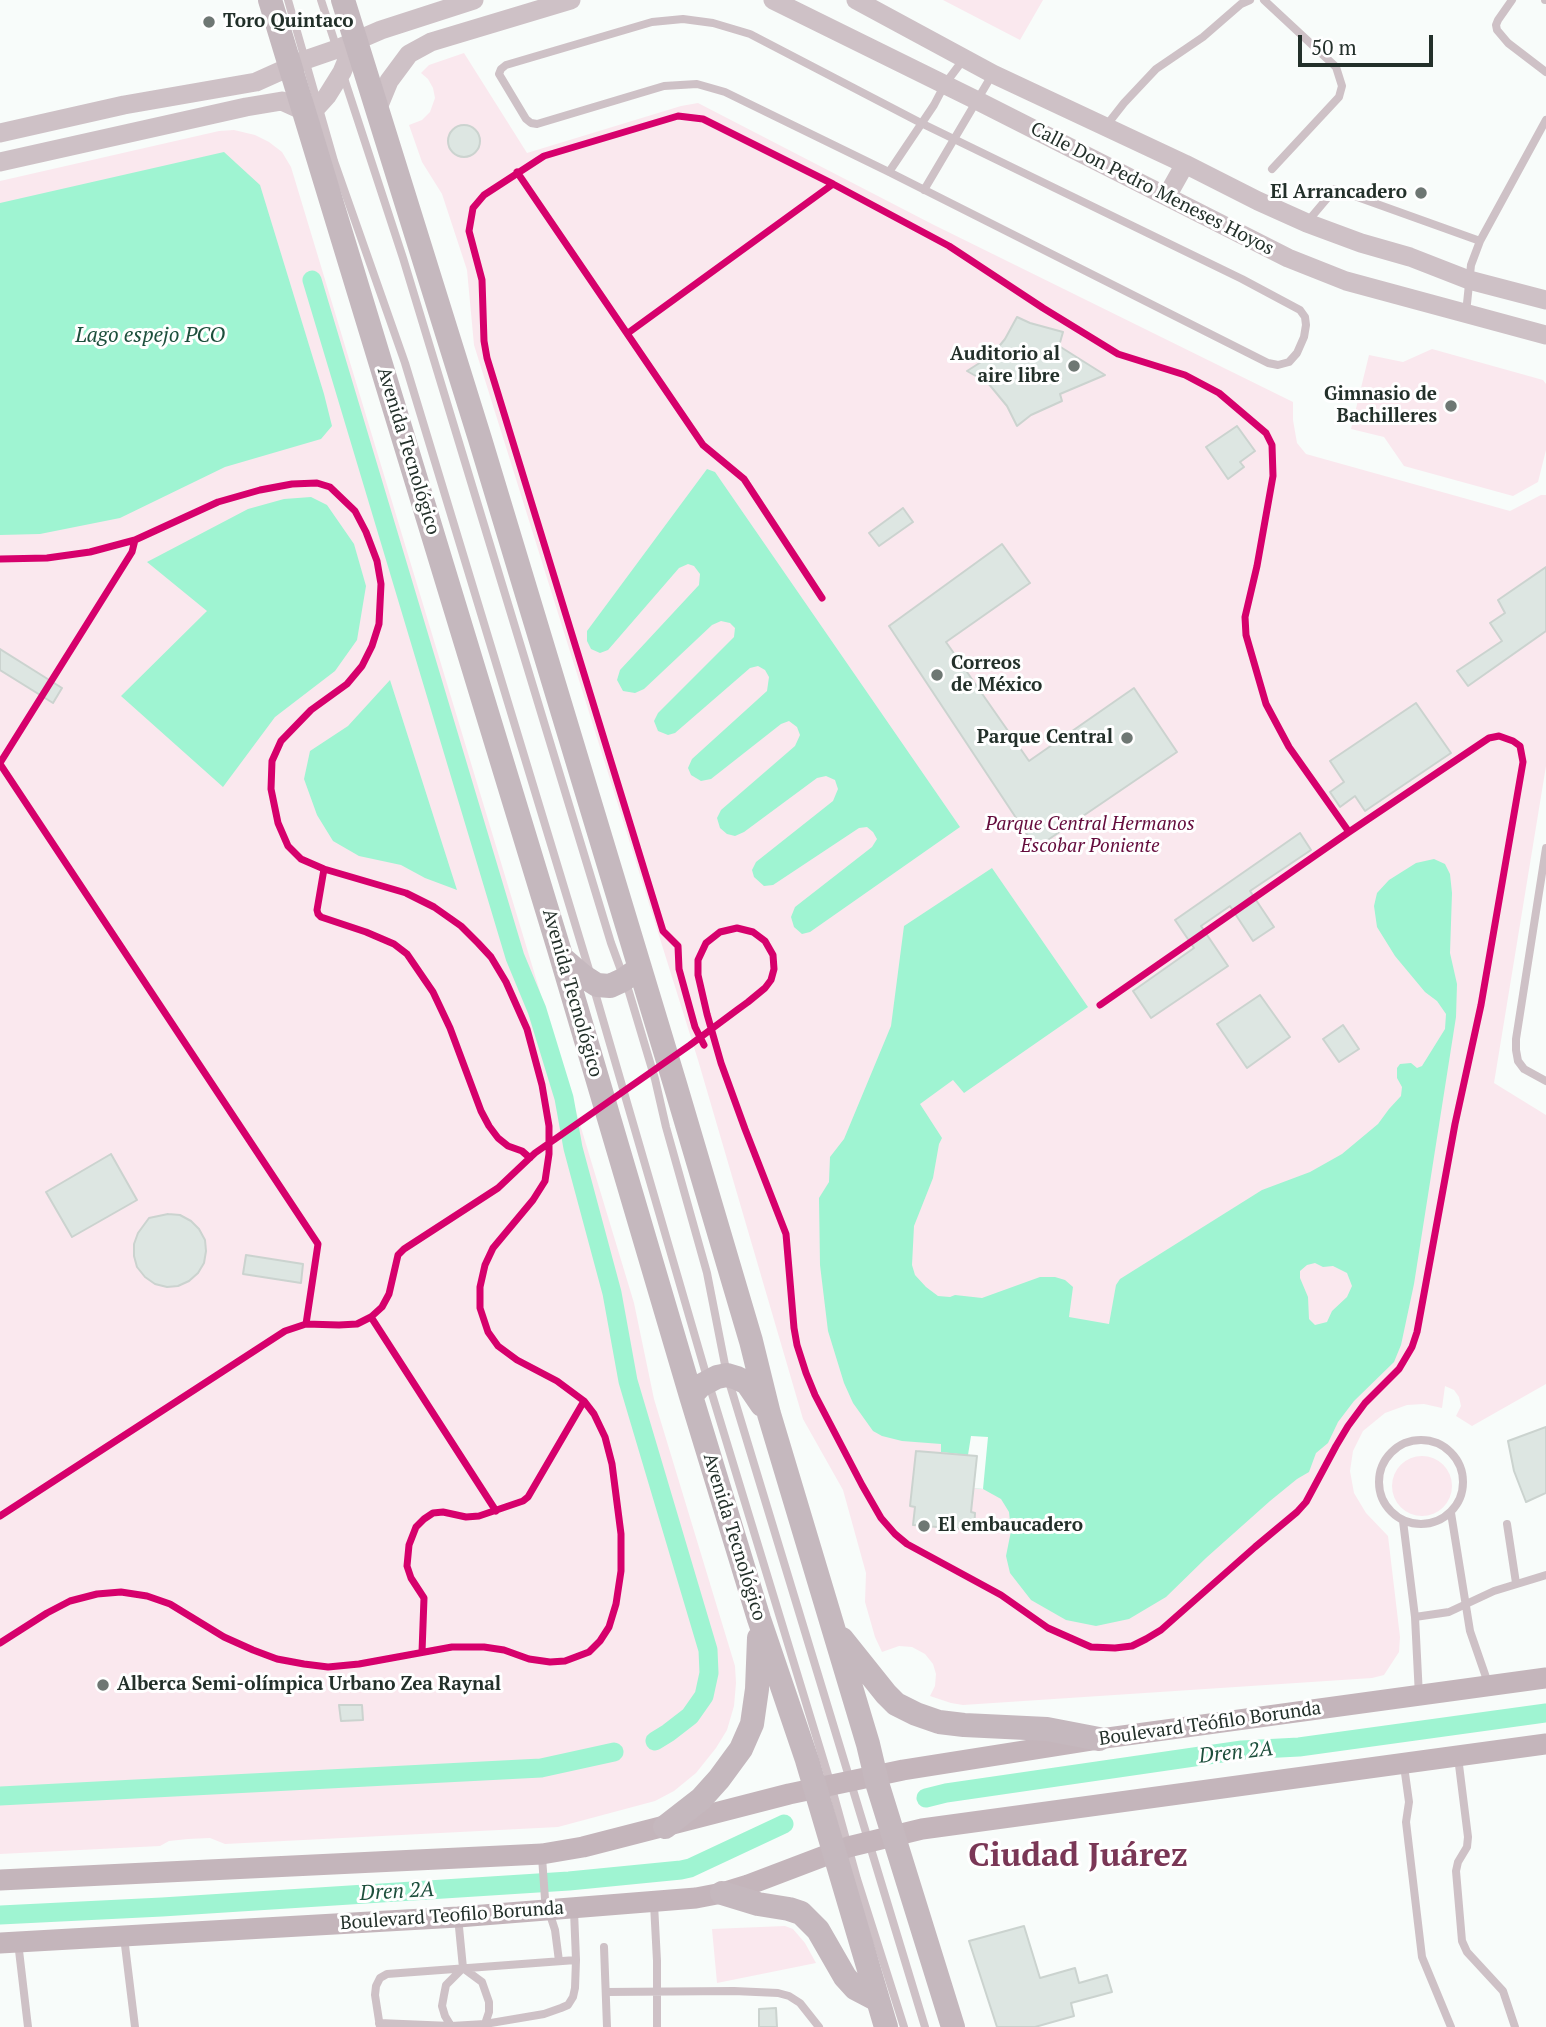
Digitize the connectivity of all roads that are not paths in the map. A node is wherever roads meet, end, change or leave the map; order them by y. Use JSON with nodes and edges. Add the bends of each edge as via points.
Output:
{"nodes":[{"id":1,"x":270,"y":0,"type":"edge"},
{"id":2,"x":288,"y":0,"type":"edge"},
{"id":3,"x":321,"y":0,"type":"edge"},
{"id":4,"x":343,"y":0,"type":"edge"},
{"id":5,"x":474,"y":0,"type":"edge"},
{"id":6,"x":571,"y":0,"type":"edge"},
{"id":7,"x":773,"y":0,"type":"edge"},
{"id":8,"x":856,"y":0,"type":"edge"},
{"id":9,"x":1250,"y":0,"type":"edge"},
{"id":10,"x":1264,"y":0,"type":"edge"},
{"id":11,"x":1512,"y":0,"type":"edge"},
{"id":12,"x":346,"y":45,"type":"junction"},
{"id":13,"x":965,"y":58,"type":"junction"},
{"id":14,"x":298,"y":63,"type":"junction"},
{"id":15,"x":342,"y":72,"type":"junction"},
{"id":16,"x":1546,"y":72,"type":"edge"},
{"id":17,"x":993,"y":74,"type":"junction"},
{"id":18,"x":945,"y":84,"type":"junction"},
{"id":19,"x":978,"y":101,"type":"junction"},
{"id":20,"x":311,"y":109,"type":"junction"},
{"id":21,"x":377,"y":110,"type":"junction"},
{"id":22,"x":1546,"y":120,"type":"edge"},
{"id":23,"x":922,"y":123,"type":"junction"},
{"id":24,"x":1105,"y":127,"type":"junction"},
{"id":25,"x":0,"y":133,"type":"edge"},
{"id":26,"x":954,"y":138,"type":"junction"},
{"id":27,"x":0,"y":162,"type":"edge"},
{"id":28,"x":1185,"y":164,"type":"junction"},
{"id":29,"x":1272,"y":169,"type":"dead end"},
{"id":30,"x":889,"y":172,"type":"junction"},
{"id":31,"x":924,"y":190,"type":"junction"},
{"id":32,"x":1167,"y":196,"type":"junction"},
{"id":33,"x":1307,"y":223,"type":"junction"},
{"id":34,"x":1480,"y":242,"type":"junction"},
{"id":35,"x":1469,"y":281,"type":"junction"},
{"id":36,"x":1546,"y":300,"type":"edge"},
{"id":37,"x":1466,"y":313,"type":"junction"},
{"id":38,"x":1546,"y":335,"type":"edge"},
{"id":39,"x":1546,"y":848,"type":"edge"},
{"id":40,"x":562,"y":958,"type":"junction"},
{"id":41,"x":632,"y":974,"type":"junction"},
{"id":42,"x":592,"y":981,"type":"junction"},
{"id":43,"x":1546,"y":1082,"type":"edge"},
{"id":44,"x":709,"y":1384,"type":"junction"},
{"id":45,"x":769,"y":1414,"type":"junction"},
{"id":46,"x":1451,"y":1513,"type":"junction"},
{"id":47,"x":1403,"y":1521,"type":"junction"},
{"id":48,"x":1507,"y":1524,"type":"dead end"},
{"id":49,"x":1546,"y":1575,"type":"edge"},
{"id":50,"x":1516,"y":1583,"type":"junction"},
{"id":51,"x":1466,"y":1606,"type":"junction"},
{"id":52,"x":1415,"y":1618,"type":"junction"},
{"id":53,"x":759,"y":1619,"type":"junction"},
{"id":54,"x":832,"y":1625,"type":"junction"},
{"id":55,"x":1546,"y":1678,"type":"edge"},
{"id":56,"x":1489,"y":1686,"type":"junction"},
{"id":57,"x":1419,"y":1696,"type":"junction"},
{"id":58,"x":1099,"y":1739,"type":"junction"},
{"id":59,"x":1546,"y":1744,"type":"edge"},
{"id":60,"x":1458,"y":1755,"type":"junction"},
{"id":61,"x":1403,"y":1763,"type":"junction"},
{"id":62,"x":877,"y":1781,"type":"junction"},
{"id":63,"x":828,"y":1789,"type":"junction"},
{"id":64,"x":665,"y":1827,"type":"junction"},
{"id":65,"x":892,"y":1830,"type":"junction"},
{"id":66,"x":844,"y":1844,"type":"junction"},
{"id":67,"x":542,"y":1860,"type":"junction"},
{"id":68,"x":0,"y":1880,"type":"edge"},
{"id":69,"x":722,"y":1893,"type":"junction"},
{"id":70,"x":654,"y":1902,"type":"junction"},
{"id":71,"x":546,"y":1904,"type":"junction"},
{"id":72,"x":574,"y":1908,"type":"junction"},
{"id":73,"x":458,"y":1917,"type":"junction"},
{"id":74,"x":124,"y":1937,"type":"junction"},
{"id":75,"x":9,"y":1943,"type":"edge"},
{"id":76,"x":604,"y":1947,"type":"dead end"},
{"id":77,"x":576,"y":1959,"type":"junction"},
{"id":78,"x":559,"y":1961,"type":"junction"},
{"id":79,"x":463,"y":1968,"type":"junction"},
{"id":80,"x":657,"y":1991,"type":"junction"},
{"id":81,"x":606,"y":1992,"type":"junction"},
{"id":82,"x":876,"y":1999,"type":"junction"},
{"id":83,"x":485,"y":2024,"type":"junction"},
{"id":84,"x":380,"y":2025,"type":"edge"},
{"id":85,"x":451,"y":2026,"type":"edge"},
{"id":86,"x":28,"y":2027,"type":"edge"},
{"id":87,"x":135,"y":2027,"type":"edge"},
{"id":88,"x":607,"y":2027,"type":"edge"},
{"id":89,"x":657,"y":2027,"type":"edge"},
{"id":90,"x":819,"y":2027,"type":"edge"},
{"id":91,"x":886,"y":2027,"type":"edge"},
{"id":92,"x":904,"y":2027,"type":"edge"},
{"id":93,"x":925,"y":2027,"type":"edge"},
{"id":94,"x":953,"y":2027,"type":"edge"},
{"id":95,"x":1451,"y":2027,"type":"edge"},
{"id":96,"x":1515,"y":2027,"type":"edge"}],
"edges":[{"from":1,"to":14,"type":"main road","name":"Avenida Tecnológico"},
{"from":2,"to":14,"type":"lane"},
{"from":3,"to":12,"type":"lane"},
{"from":4,"to":12,"type":"main road"},
{"from":5,"to":12,"type":"street"},
{"from":6,"to":21,"type":"street","via":[[431,42],[409,54],[389,80]]},
{"from":7,"to":18,"type":"street","name":"Calle Don Pedro Meneses Hoyos"},
{"from":8,"to":13,"type":"street","name":"Calle Don Pedro Meneses Hoyos"},
{"from":9,"to":24,"type":"lane","via":[[1156,69]]},
{"from":10,"to":29,"type":"lane","via":[[1336,68],[1342,86],[1339,97]]},
{"from":11,"to":16,"type":"lane","via":[[1498,20],[1497,30]]},
{"from":12,"to":14,"type":"street"},
{"from":12,"to":15,"type":"street"},
{"from":12,"to":21,"type":"main road"},
{"from":13,"to":17,"type":"street","name":"Calle Don Pedro Meneses Hoyos"},
{"from":13,"to":18,"type":"lane"},
{"from":14,"to":20,"type":"main road","name":"Avenida Tecnológico"},
{"from":14,"to":25,"type":"street","via":[[256,82]]},
{"from":15,"to":20,"type":"street"},
{"from":15,"to":41,"type":"lane"},
{"from":17,"to":19,"type":"lane"},
{"from":17,"to":24,"type":"street","name":"Calle Don Pedro Meneses Hoyos"},
{"from":18,"to":19,"type":"street","name":"Calle Don Pedro Meneses Hoyos"},
{"from":18,"to":23,"type":"lane"},
{"from":19,"to":26,"type":"lane"},
{"from":19,"to":32,"type":"street","name":"Calle Don Pedro Meneses Hoyos"},
{"from":20,"to":27,"type":"street","via":[[282,102],[246,107]]},
{"from":20,"to":40,"type":"main road","name":"Avenida Tecnológico"},
{"from":20,"to":42,"type":"lane","via":[[334,161],[405,363]]},
{"from":21,"to":41,"type":"main road","via":[[480,439]]},
{"from":22,"to":34,"type":"lane"},
{"from":23,"to":26,"type":"lane"},
{"from":23,"to":30,"type":"lane"},
{"from":23,"to":30,"type":"lane","via":[[750,34],[683,19],[652,22],[506,65],[499,74],[531,123],[664,86],[697,84],[725,92]]},
{"from":24,"to":28,"type":"street","name":"Calle Don Pedro Meneses Hoyos"},
{"from":26,"to":31,"type":"lane"},
{"from":26,"to":31,"type":"lane","via":[[1300,310],[1306,325],[1297,353],[1289,362],[1268,363]]},
{"from":28,"to":32,"type":"street"},
{"from":28,"to":33,"type":"street","name":"Calle Don Pedro Meneses Hoyos"},
{"from":30,"to":31,"type":"lane"},
{"from":32,"to":37,"type":"street","name":"Calle Don Pedro Meneses Hoyos","via":[[1288,258],[1346,281]]},
{"from":33,"to":34,"type":"lane","via":[[1335,189]]},
{"from":33,"to":35,"type":"street","name":"Calle Don Pedro Meneses Hoyos"},
{"from":34,"to":35,"type":"lane"},
{"from":35,"to":36,"type":"street","name":"Calle Don Pedro Meneses Hoyos"},
{"from":35,"to":37,"type":"lane"},
{"from":37,"to":38,"type":"street","name":"Calle Don Pedro Meneses Hoyos"},
{"from":39,"to":43,"type":"lane","via":[[1516,1050],[1524,1069]]},
{"from":40,"to":42,"type":"main road"},
{"from":40,"to":44,"type":"main road","name":"Avenida Tecnológico"},
{"from":41,"to":42,"type":"main road","via":[[610,986]]},
{"from":41,"to":44,"type":"lane","via":[[669,1139],[706,1273]]},
{"from":41,"to":45,"type":"main road","via":[[747,1328]]},
{"from":42,"to":44,"type":"lane"},
{"from":44,"to":45,"type":"main road","via":[[737,1377],[747,1383]]},
{"from":44,"to":53,"type":"main road","name":"Avenida Tecnológico"},
{"from":44,"to":63,"type":"lane"},
{"from":44,"to":63,"type":"lane"},
{"from":45,"to":54,"type":"main road"},
{"from":46,"to":47,"type":"lane","via":[[1428,1524]]},
{"from":46,"to":47,"type":"lane","via":[[1464,1489],[1459,1462],[1440,1444],[1412,1441],[1389,1454],[1379,1478],[1384,1503]]},
{"from":46,"to":51,"type":"lane"},
{"from":47,"to":52,"type":"lane"},
{"from":48,"to":50,"type":"lane"},
{"from":49,"to":50,"type":"lane"},
{"from":50,"to":51,"type":"lane"},
{"from":51,"to":52,"type":"lane"},
{"from":51,"to":56,"type":"lane"},
{"from":52,"to":57,"type":"lane"},
{"from":53,"to":63,"type":"main road","name":"Avenida Tecnológico"},
{"from":53,"to":64,"type":"main road","via":[[757,1689],[752,1724],[741,1749],[701,1799]]},
{"from":54,"to":58,"type":"main road","via":[[886,1694],[916,1714],[939,1722],[1047,1729]]},
{"from":54,"to":62,"type":"main road"},
{"from":55,"to":56,"type":"main road","name":"Boulevard Teófilo Borunda"},
{"from":56,"to":57,"type":"main road","name":"Boulevard Teófilo Borunda"},
{"from":57,"to":58,"type":"main road","name":"Boulevard Teófilo Borunda"},
{"from":58,"to":62,"type":"main road","name":"Boulevard Teófilo Borunda","via":[[914,1768]]},
{"from":59,"to":60,"type":"main road"},
{"from":60,"to":61,"type":"main road"},
{"from":60,"to":96,"type":"lane","via":[[1468,1837],[1456,1871],[1462,1941],[1503,1991]]},
{"from":61,"to":65,"type":"main road"},
{"from":61,"to":95,"type":"lane","via":[[1422,1957]]},
{"from":62,"to":63,"type":"main road"},
{"from":62,"to":65,"type":"main road"},
{"from":63,"to":64,"type":"main road"},
{"from":63,"to":66,"type":"main road","name":"Avenida Tecnológico"},
{"from":63,"to":66,"type":"lane"},
{"from":64,"to":67,"type":"main road"},
{"from":65,"to":66,"type":"main road","name":"Boulevard Teofilo Borunda"},
{"from":65,"to":94,"type":"main road"},
{"from":66,"to":69,"type":"main road","name":"Boulevard Teofilo Borunda"},
{"from":66,"to":82,"type":"main road","name":"Avenida Tecnológico"},
{"from":66,"to":92,"type":"lane"},
{"from":66,"to":93,"type":"lane","via":[[880,1876]]},
{"from":67,"to":68,"type":"main road"},
{"from":67,"to":71,"type":"lane"},
{"from":69,"to":70,"type":"main road","name":"Boulevard Teofilo Borunda"},
{"from":69,"to":82,"type":"main road","via":[[801,1913],[818,1930],[845,1977]]},
{"from":70,"to":72,"type":"main road","name":"Boulevard Teofilo Borunda"},
{"from":70,"to":80,"type":"lane"},
{"from":71,"to":72,"type":"main road","name":"Boulevard Teofilo Borunda"},
{"from":71,"to":73,"type":"main road","name":"Boulevard Teofilo Borunda"},
{"from":71,"to":78,"type":"lane"},
{"from":72,"to":77,"type":"lane"},
{"from":73,"to":74,"type":"main road","name":"Boulevard Teofilo Borunda"},
{"from":73,"to":79,"type":"lane"},
{"from":74,"to":75,"type":"main road","name":"Boulevard Teofilo Borunda"},
{"from":74,"to":87,"type":"lane"},
{"from":75,"to":86,"type":"lane"},
{"from":76,"to":81,"type":"lane"},
{"from":77,"to":78,"type":"lane"},
{"from":77,"to":83,"type":"lane","via":[[573,1997],[568,2005]]},
{"from":78,"to":79,"type":"lane"},
{"from":79,"to":83,"type":"lane","via":[[482,1982],[486,1992],[489,2012]]},
{"from":79,"to":84,"type":"lane","via":[[380,1978],[375,1995]]},
{"from":79,"to":85,"type":"lane","via":[[446,1985],[444,1994],[442,2006]]},
{"from":80,"to":81,"type":"lane"},
{"from":80,"to":89,"type":"lane"},
{"from":80,"to":90,"type":"lane","via":[[778,1993],[800,2003]]},
{"from":81,"to":88,"type":"lane"},
{"from":82,"to":91,"type":"main road","name":"Avenida Tecnológico"},
{"from":83,"to":85,"type":"lane"},
{"from":84,"to":85,"type":"lane"}]}
